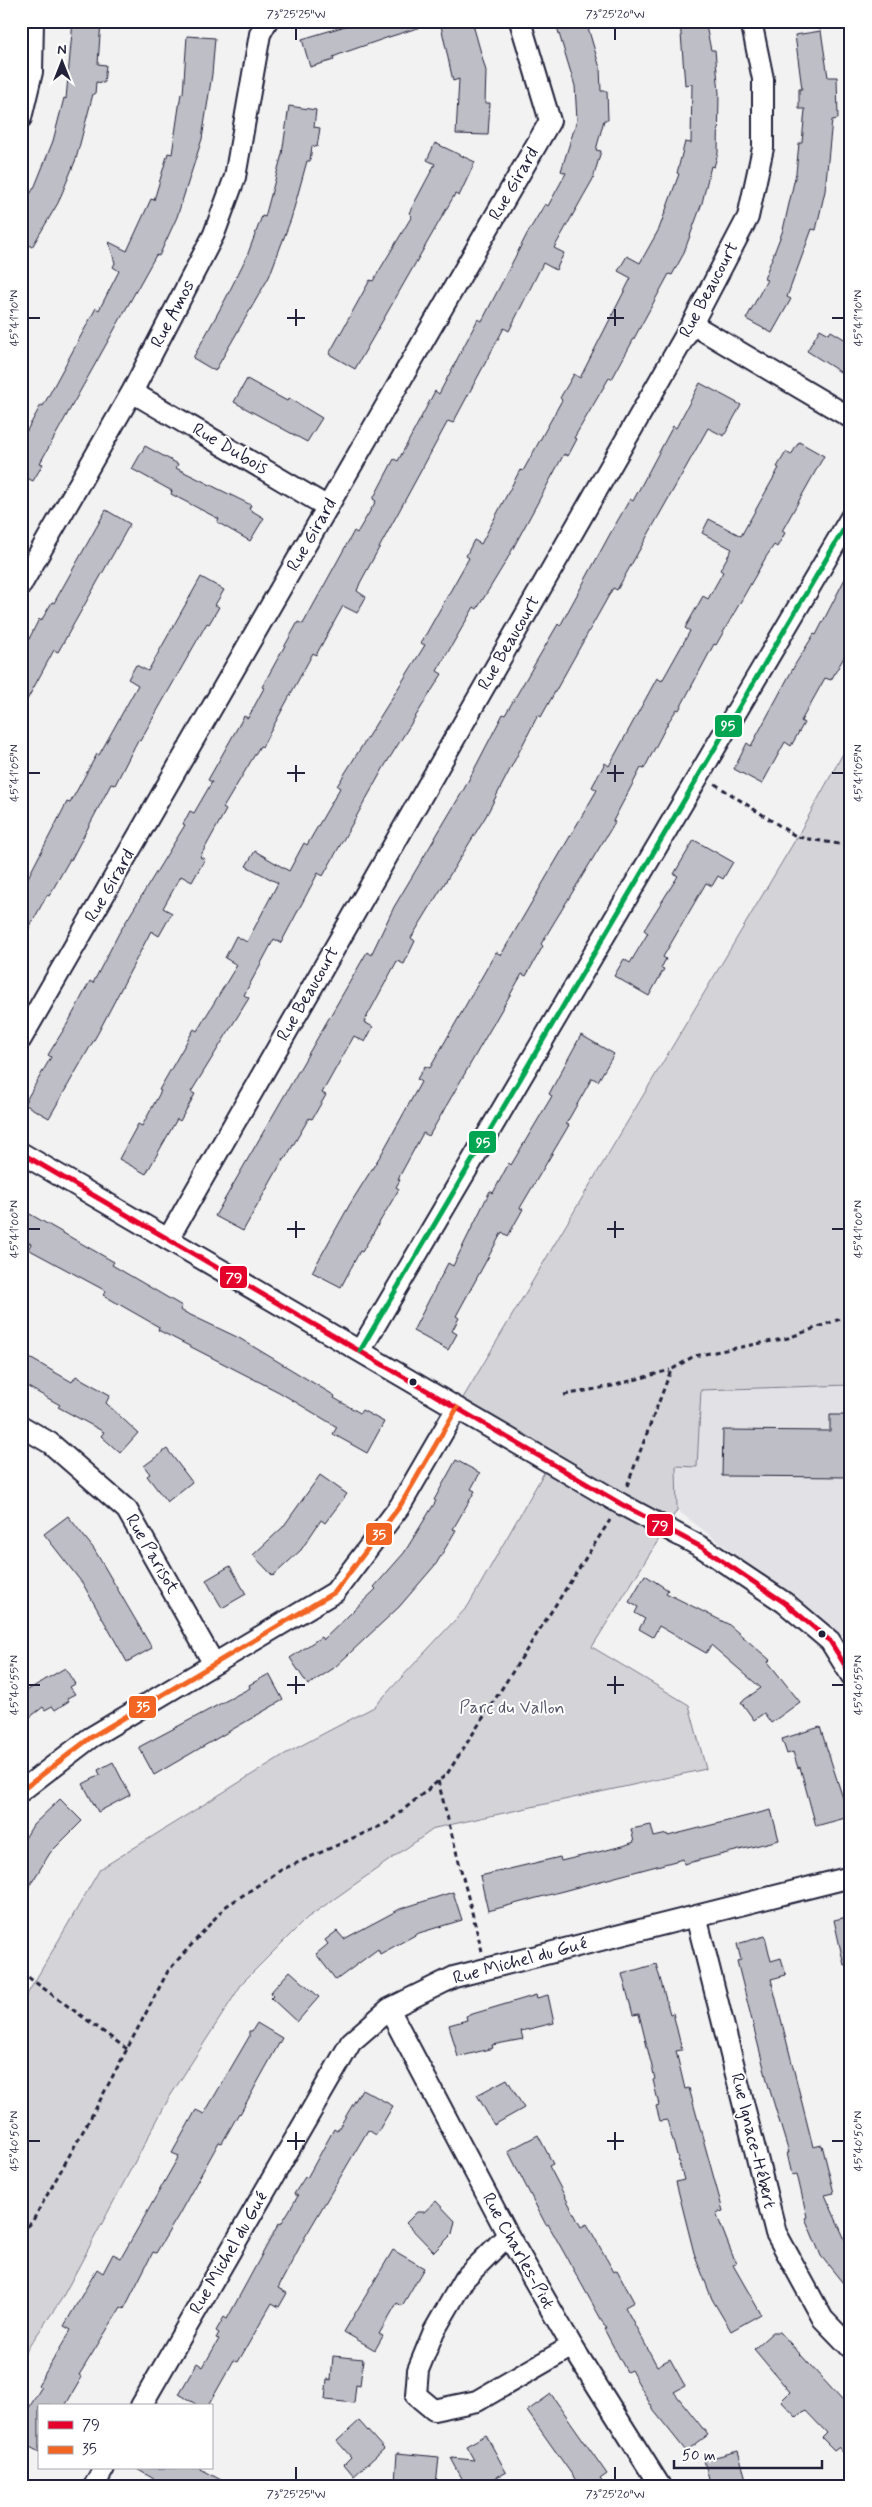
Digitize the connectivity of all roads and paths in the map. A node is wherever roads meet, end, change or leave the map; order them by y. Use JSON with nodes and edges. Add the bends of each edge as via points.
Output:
{"nodes":[{"id":1,"x":33,"y":21,"type":"edge"},
{"id":2,"x":267,"y":21,"type":"edge"},
{"id":3,"x":520,"y":21,"type":"edge"},
{"id":4,"x":750,"y":21,"type":"edge"},
{"id":5,"x":21,"y":118,"type":"edge"},
{"id":6,"x":692,"y":324,"type":"junction"},
{"id":7,"x":132,"y":392,"type":"junction"},
{"id":8,"x":851,"y":418,"type":"edge"},
{"id":9,"x":328,"y":507,"type":"junction"},
{"id":10,"x":851,"y":517,"type":"edge"},
{"id":11,"x":21,"y":585,"type":"edge"},
{"id":12,"x":700,"y":774,"type":"junction"},
{"id":13,"x":851,"y":846,"type":"edge"},
{"id":14,"x":21,"y":1039,"type":"edge"},
{"id":15,"x":21,"y":1153,"type":"edge"},
{"id":16,"x":168,"y":1239,"type":"junction"},
{"id":17,"x":851,"y":1315,"type":"edge"},
{"id":18,"x":360,"y":1351,"type":"junction"},
{"id":19,"x":671,"y":1370,"type":"junction"},
{"id":20,"x":564,"y":1394,"type":"dead end"},
{"id":21,"x":456,"y":1408,"type":"junction"},
{"id":22,"x":21,"y":1426,"type":"edge"},
{"id":23,"x":620,"y":1504,"type":"junction"},
{"id":24,"x":214,"y":1664,"type":"junction"},
{"id":25,"x":851,"y":1675,"type":"edge"},
{"id":26,"x":438,"y":1781,"type":"junction"},
{"id":27,"x":21,"y":1791,"type":"edge"},
{"id":28,"x":851,"y":1877,"type":"edge"},
{"id":29,"x":696,"y":1916,"type":"junction"},
{"id":30,"x":487,"y":1968,"type":"junction"},
{"id":31,"x":21,"y":1972,"type":"edge"},
{"id":32,"x":389,"y":2009,"type":"junction"},
{"id":33,"x":127,"y":2049,"type":"junction"},
{"id":34,"x":21,"y":2233,"type":"edge"},
{"id":35,"x":508,"y":2236,"type":"junction"},
{"id":36,"x":572,"y":2346,"type":"junction"},
{"id":37,"x":851,"y":2348,"type":"edge"},
{"id":38,"x":142,"y":2404,"type":"edge"},
{"id":39,"x":103,"y":2470,"type":"edge"},
{"id":40,"x":94,"y":2486,"type":"edge"},
{"id":41,"x":660,"y":2486,"type":"edge"}],
"edges":[{"from":1,"to":5,"type":"street","via":[[32,72]]},
{"from":2,"to":7,"type":"street","name":"Rue Amos","via":[[260,34],[235,178],[214,234]]},
{"from":3,"to":9,"type":"street","name":"Rue Girard","via":[[550,121]]},
{"from":4,"to":6,"type":"street","name":"Rue Beaucourt","via":[[763,79],[763,148],[748,217]]},
{"from":6,"to":8,"type":"street"},
{"from":6,"to":16,"type":"street","name":"Rue Beaucourt"},
{"from":7,"to":9,"type":"street","name":"Rue Dubois"},
{"from":7,"to":11,"type":"street","name":"Rue Amos"},
{"from":9,"to":14,"type":"street","name":"Rue Girard"},
{"from":10,"to":12,"type":"street"},
{"from":12,"to":13,"type":"path","via":[[797,836]]},
{"from":12,"to":18,"type":"street"},
{"from":15,"to":16,"type":"street"},
{"from":16,"to":18,"type":"street"},
{"from":17,"to":19,"type":"path","via":[[788,1338],[694,1356]]},
{"from":18,"to":21,"type":"street"},
{"from":19,"to":20,"type":"path","via":[[612,1386]]},
{"from":19,"to":23,"type":"path"},
{"from":21,"to":23,"type":"street"},
{"from":21,"to":24,"type":"street","via":[[400,1506],[335,1592]]},
{"from":22,"to":24,"type":"street","name":"Rue Parisot","via":[[50,1443],[127,1510]]},
{"from":23,"to":25,"type":"street","via":[[703,1548],[785,1603],[830,1641]]},
{"from":23,"to":26,"type":"path","via":[[447,1774]]},
{"from":24,"to":27,"type":"street","via":[[90,1738]]},
{"from":26,"to":30,"type":"path"},
{"from":26,"to":33,"type":"path","via":[[388,1823],[281,1870],[225,1907],[168,1971]]},
{"from":28,"to":29,"type":"street","name":"Rue Michel du Gué"},
{"from":29,"to":30,"type":"street","name":"Rue Michel du Gué"},
{"from":29,"to":37,"type":"street","name":"Rue Ignace-Hébert","via":[[776,2232],[823,2319]]},
{"from":30,"to":32,"type":"street","name":"Rue Michel du Gué","via":[[454,1977]]},
{"from":31,"to":33,"type":"path"},
{"from":32,"to":35,"type":"street","name":"Rue Charles-Piot"},
{"from":32,"to":38,"type":"street","name":"Rue Michel du Gué","via":[[351,2042]]},
{"from":33,"to":34,"type":"path","via":[[37,2214]]},
{"from":35,"to":36,"type":"street","name":"Rue Charles-Piot"},
{"from":35,"to":36,"type":"street","via":[[464,2280],[434,2331],[418,2370],[416,2395],[434,2410],[477,2401]]},
{"from":36,"to":41,"type":"street","name":"Rue Charles-Piot"},
{"from":39,"to":40,"type":"street"}]}
